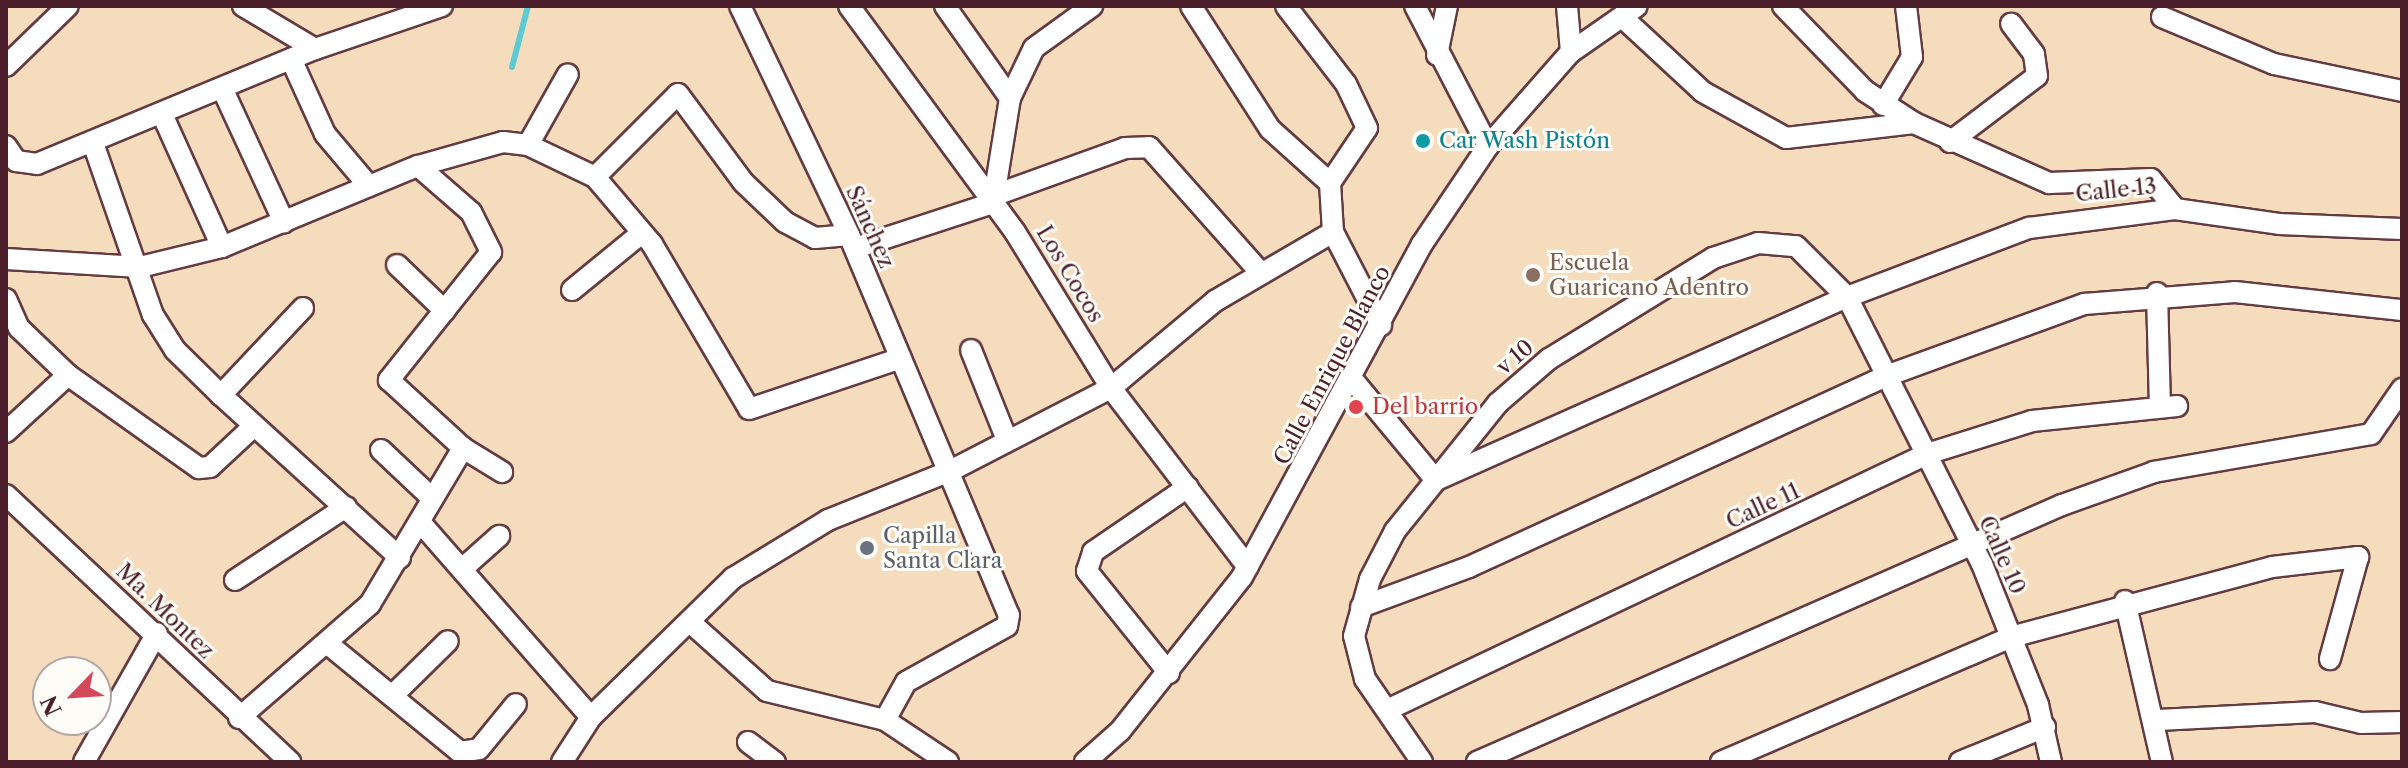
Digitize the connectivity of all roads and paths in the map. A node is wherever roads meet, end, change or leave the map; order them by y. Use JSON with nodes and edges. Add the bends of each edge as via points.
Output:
{"nodes":[{"id":1,"x":68,"y":6,"type":"edge"},
{"id":2,"x":243,"y":6,"type":"edge"},
{"id":3,"x":442,"y":6,"type":"edge"},
{"id":4,"x":740,"y":6,"type":"edge"},
{"id":5,"x":849,"y":6,"type":"edge"},
{"id":6,"x":945,"y":6,"type":"edge"},
{"id":7,"x":1092,"y":6,"type":"edge"},
{"id":8,"x":1286,"y":6,"type":"edge"},
{"id":9,"x":1415,"y":6,"type":"edge"},
{"id":10,"x":1447,"y":6,"type":"edge"},
{"id":11,"x":1567,"y":6,"type":"edge"},
{"id":12,"x":1783,"y":6,"type":"edge"},
{"id":13,"x":1906,"y":6,"type":"edge"},
{"id":14,"x":1197,"y":8,"type":"edge"},
{"id":15,"x":1064,"y":12,"type":"edge"},
{"id":16,"x":1629,"y":12,"type":"edge"},
{"id":17,"x":2162,"y":17,"type":"dead end"},
{"id":18,"x":2011,"y":24,"type":"dead end"},
{"id":19,"x":315,"y":49,"type":"junction"},
{"id":20,"x":1571,"y":52,"type":"junction"},
{"id":21,"x":1437,"y":55,"type":"junction"},
{"id":22,"x":291,"y":59,"type":"junction"},
{"id":23,"x":6,"y":66,"type":"edge"},
{"id":24,"x":568,"y":74,"type":"dead end"},
{"id":25,"x":222,"y":88,"type":"junction"},
{"id":26,"x":2402,"y":91,"type":"edge"},
{"id":27,"x":1010,"y":98,"type":"junction"},
{"id":28,"x":1883,"y":105,"type":"junction"},
{"id":29,"x":162,"y":114,"type":"junction"},
{"id":30,"x":1914,"y":123,"type":"junction"},
{"id":31,"x":1950,"y":142,"type":"junction"},
{"id":32,"x":93,"y":143,"type":"junction"},
{"id":33,"x":528,"y":145,"type":"junction"},
{"id":34,"x":6,"y":146,"type":"edge"},
{"id":35,"x":1488,"y":146,"type":"junction"},
{"id":36,"x":418,"y":166,"type":"junction"},
{"id":37,"x":595,"y":177,"type":"junction"},
{"id":38,"x":1330,"y":183,"type":"junction"},
{"id":39,"x":369,"y":186,"type":"junction"},
{"id":40,"x":996,"y":198,"type":"junction"},
{"id":41,"x":2175,"y":209,"type":"junction"},
{"id":42,"x":284,"y":222,"type":"junction"},
{"id":43,"x":2402,"y":229,"type":"edge"},
{"id":44,"x":1333,"y":232,"type":"junction"},
{"id":45,"x":642,"y":233,"type":"junction"},
{"id":46,"x":852,"y":242,"type":"junction"},
{"id":47,"x":222,"y":247,"type":"junction"},
{"id":48,"x":6,"y":259,"type":"edge"},
{"id":49,"x":397,"y":265,"type":"dead end"},
{"id":50,"x":140,"y":267,"type":"junction"},
{"id":51,"x":1259,"y":271,"type":"junction"},
{"id":52,"x":572,"y":290,"type":"dead end"},
{"id":53,"x":2157,"y":293,"type":"junction"},
{"id":54,"x":1847,"y":297,"type":"junction"},
{"id":55,"x":6,"y":299,"type":"edge"},
{"id":56,"x":303,"y":308,"type":"dead end"},
{"id":57,"x":2402,"y":310,"type":"edge"},
{"id":58,"x":445,"y":311,"type":"junction"},
{"id":59,"x":1381,"y":325,"type":"junction"},
{"id":60,"x":971,"y":350,"type":"dead end"},
{"id":61,"x":901,"y":358,"type":"junction"},
{"id":62,"x":68,"y":375,"type":"junction"},
{"id":63,"x":1889,"y":375,"type":"junction"},
{"id":64,"x":1352,"y":379,"type":"junction"},
{"id":65,"x":1111,"y":388,"type":"junction"},
{"id":66,"x":2402,"y":389,"type":"edge"},
{"id":67,"x":221,"y":395,"type":"junction"},
{"id":68,"x":254,"y":426,"type":"junction"},
{"id":69,"x":6,"y":432,"type":"edge"},
{"id":70,"x":1007,"y":440,"type":"junction"},
{"id":71,"x":463,"y":448,"type":"junction"},
{"id":72,"x":381,"y":450,"type":"dead end"},
{"id":73,"x":1927,"y":454,"type":"junction"},
{"id":74,"x":950,"y":471,"type":"junction"},
{"id":75,"x":502,"y":472,"type":"dead end"},
{"id":76,"x":1436,"y":480,"type":"junction"},
{"id":77,"x":1188,"y":487,"type":"junction"},
{"id":78,"x":6,"y":495,"type":"edge"},
{"id":79,"x":433,"y":499,"type":"junction"},
{"id":80,"x":346,"y":507,"type":"junction"},
{"id":81,"x":420,"y":522,"type":"junction"},
{"id":82,"x":499,"y":536,"type":"dead end"},
{"id":83,"x":1973,"y":548,"type":"junction"},
{"id":84,"x":400,"y":558,"type":"junction"},
{"id":85,"x":1248,"y":567,"type":"junction"},
{"id":86,"x":462,"y":569,"type":"junction"},
{"id":87,"x":235,"y":580,"type":"dead end"},
{"id":88,"x":2125,"y":601,"type":"junction"},
{"id":89,"x":1361,"y":607,"type":"junction"},
{"id":90,"x":690,"y":622,"type":"junction"},
{"id":91,"x":157,"y":633,"type":"junction"},
{"id":92,"x":2011,"y":637,"type":"junction"},
{"id":93,"x":448,"y":641,"type":"dead end"},
{"id":94,"x":328,"y":644,"type":"junction"},
{"id":95,"x":2330,"y":659,"type":"dead end"},
{"id":96,"x":1169,"y":673,"type":"junction"},
{"id":97,"x":392,"y":696,"type":"junction"},
{"id":98,"x":516,"y":704,"type":"dead end"},
{"id":99,"x":1387,"y":710,"type":"junction"},
{"id":100,"x":591,"y":717,"type":"junction"},
{"id":101,"x":239,"y":718,"type":"junction"},
{"id":102,"x":885,"y":720,"type":"junction"},
{"id":103,"x":2158,"y":720,"type":"junction"},
{"id":104,"x":2402,"y":722,"type":"edge"},
{"id":105,"x":2045,"y":727,"type":"junction"},
{"id":106,"x":748,"y":742,"type":"dead end"},
{"id":107,"x":84,"y":762,"type":"edge"},
{"id":108,"x":290,"y":762,"type":"edge"},
{"id":109,"x":562,"y":762,"type":"edge"},
{"id":110,"x":775,"y":762,"type":"edge"},
{"id":111,"x":948,"y":762,"type":"edge"},
{"id":112,"x":1085,"y":762,"type":"edge"},
{"id":113,"x":1422,"y":762,"type":"edge"},
{"id":114,"x":1477,"y":762,"type":"edge"},
{"id":115,"x":1721,"y":762,"type":"edge"},
{"id":116,"x":1960,"y":762,"type":"edge"},
{"id":117,"x":2051,"y":762,"type":"edge"},
{"id":118,"x":2162,"y":762,"type":"edge"}],
"edges":[{"from":1,"to":23,"type":"street"},
{"from":2,"to":19,"type":"street"},
{"from":3,"to":19,"type":"street"},
{"from":4,"to":46,"type":"street","name":"Sánchez"},
{"from":5,"to":40,"type":"street","name":"Los Cocos"},
{"from":6,"to":27,"type":"street"},
{"from":7,"to":15,"type":"street"},
{"from":8,"to":38,"type":"street","via":[[1346,84],[1367,128]]},
{"from":9,"to":21,"type":"street"},
{"from":10,"to":21,"type":"street"},
{"from":11,"to":20,"type":"street"},
{"from":12,"to":28,"type":"street"},
{"from":13,"to":28,"type":"street","via":[[1912,57]]},
{"from":14,"to":38,"type":"street","via":[[1270,129]]},
{"from":15,"to":27,"type":"street","via":[[1034,48]]},
{"from":16,"to":20,"type":"street","name":"Calle Enrique Blanco"},
{"from":16,"to":30,"type":"street","via":[[1703,92],[1786,138]]},
{"from":17,"to":26,"type":"street","via":[[2274,64]]},
{"from":18,"to":31,"type":"street","via":[[2034,54],[2037,76]]},
{"from":19,"to":22,"type":"street"},
{"from":20,"to":35,"type":"street","name":"Calle Enrique Blanco"},
{"from":21,"to":35,"type":"street"},
{"from":22,"to":25,"type":"street"},
{"from":22,"to":39,"type":"street","via":[[325,134]]},
{"from":24,"to":33,"type":"street"},
{"from":25,"to":29,"type":"street"},
{"from":25,"to":42,"type":"street"},
{"from":27,"to":40,"type":"street"},
{"from":28,"to":30,"type":"street"},
{"from":29,"to":32,"type":"street"},
{"from":29,"to":47,"type":"street"},
{"from":30,"to":31,"type":"street"},
{"from":31,"to":41,"type":"street","via":[[2049,183],[2151,179]]},
{"from":32,"to":34,"type":"street","via":[[25,164]]},
{"from":32,"to":50,"type":"street"},
{"from":33,"to":36,"type":"street","via":[[462,150]]},
{"from":33,"to":37,"type":"street"},
{"from":35,"to":59,"type":"street","name":"Calle Enrique Blanco","via":[[1422,244]]},
{"from":36,"to":39,"type":"street"},
{"from":36,"to":58,"type":"street","via":[[489,237],[491,252]]},
{"from":37,"to":45,"type":"street"},
{"from":37,"to":46,"type":"street","via":[[678,94],[743,182],[785,222],[815,238]]},
{"from":38,"to":44,"type":"street"},
{"from":39,"to":42,"type":"street"},
{"from":40,"to":46,"type":"street"},
{"from":40,"to":51,"type":"street","via":[[1125,148],[1149,147]]},
{"from":40,"to":65,"type":"street","name":"Los Cocos"},
{"from":41,"to":43,"type":"street","name":"Calle 13","via":[[2279,224]]},
{"from":41,"to":54,"type":"street","name":"Calle 13","via":[[2092,214],[2001,235]]},
{"from":42,"to":47,"type":"street"},
{"from":44,"to":51,"type":"street","via":[[1308,252]]},
{"from":44,"to":59,"type":"street"},
{"from":45,"to":52,"type":"street"},
{"from":45,"to":61,"type":"street","via":[[749,409]]},
{"from":46,"to":61,"type":"street","name":"Sánchez"},
{"from":47,"to":50,"type":"street"},
{"from":48,"to":50,"type":"street"},
{"from":49,"to":58,"type":"street"},
{"from":50,"to":67,"type":"street","via":[[162,333]]},
{"from":51,"to":65,"type":"street"},
{"from":53,"to":57,"type":"street","via":[[2282,294]]},
{"from":53,"to":63,"type":"street","via":[[2084,304]]},
{"from":53,"to":73,"type":"street","name":"Calle 11","via":[[2168,406],[2032,421]]},
{"from":54,"to":63,"type":"street","name":"v 10"},
{"from":54,"to":76,"type":"street","name":"Calle 13"},
{"from":54,"to":76,"type":"street","name":"v 10","via":[[1796,246],[1758,243],[1713,258],[1549,359],[1498,403]]},
{"from":55,"to":62,"type":"street","via":[[19,328]]},
{"from":56,"to":67,"type":"street"},
{"from":58,"to":71,"type":"street","via":[[389,380]]},
{"from":59,"to":64,"type":"street","name":"Calle Enrique Blanco"},
{"from":60,"to":70,"type":"street"},
{"from":61,"to":74,"type":"street","name":"Sánchez"},
{"from":62,"to":68,"type":"street","via":[[199,468],[210,467]]},
{"from":62,"to":69,"type":"street"},
{"from":63,"to":73,"type":"street","name":"Calle 10"},
{"from":63,"to":89,"type":"street","via":[[1469,567]]},
{"from":64,"to":76,"type":"street"},
{"from":64,"to":85,"type":"street","name":"Calle Enrique Blanco"},
{"from":65,"to":70,"type":"street"},
{"from":65,"to":77,"type":"street","name":"Los Cocos"},
{"from":66,"to":83,"type":"street","via":[[2371,434],[2154,472]]},
{"from":67,"to":68,"type":"street"},
{"from":68,"to":80,"type":"street"},
{"from":70,"to":74,"type":"street"},
{"from":71,"to":75,"type":"street"},
{"from":71,"to":79,"type":"street"},
{"from":72,"to":79,"type":"street"},
{"from":73,"to":83,"type":"street","name":"Calle 10"},
{"from":73,"to":99,"type":"street","name":"Calle 11"},
{"from":74,"to":90,"type":"street","via":[[828,520],[733,578]]},
{"from":74,"to":102,"type":"street","name":"Sánchez","via":[[1009,615],[1007,626],[906,682]]},
{"from":76,"to":89,"type":"street","name":"v 10","via":[[1395,531]]},
{"from":77,"to":85,"type":"street","name":"Los Cocos"},
{"from":77,"to":96,"type":"street","via":[[1093,552],[1087,571]]},
{"from":78,"to":91,"type":"street","name":"Ma. Montez"},
{"from":79,"to":81,"type":"street"},
{"from":80,"to":84,"type":"street"},
{"from":80,"to":87,"type":"street"},
{"from":81,"to":84,"type":"street"},
{"from":81,"to":86,"type":"street"},
{"from":82,"to":86,"type":"street"},
{"from":83,"to":92,"type":"street","name":"Calle 10"},
{"from":83,"to":114,"type":"street"},
{"from":84,"to":94,"type":"street","via":[[370,604]]},
{"from":85,"to":96,"type":"street","name":"Calle Enrique Blanco"},
{"from":86,"to":100,"type":"street"},
{"from":88,"to":92,"type":"street"},
{"from":88,"to":95,"type":"street","via":[[2272,567],[2358,557]]},
{"from":88,"to":103,"type":"street"},
{"from":89,"to":99,"type":"street","name":"v 10","via":[[1354,636],[1365,679]]},
{"from":90,"to":100,"type":"street"},
{"from":90,"to":102,"type":"street","via":[[781,698]]},
{"from":91,"to":101,"type":"street","name":"Ma. Montez"},
{"from":91,"to":107,"type":"street"},
{"from":92,"to":105,"type":"street","name":"Calle 10"},
{"from":92,"to":115,"type":"street"},
{"from":93,"to":97,"type":"street"},
{"from":94,"to":97,"type":"street"},
{"from":94,"to":101,"type":"street"},
{"from":96,"to":112,"type":"street","name":"Calle Enrique Blanco"},
{"from":97,"to":98,"type":"street","via":[[470,754]]},
{"from":99,"to":113,"type":"street","name":"v 10"},
{"from":100,"to":109,"type":"street"},
{"from":101,"to":108,"type":"street","name":"Ma. Montez"},
{"from":102,"to":111,"type":"street"},
{"from":103,"to":104,"type":"street","via":[[2315,712],[2361,723]]},
{"from":103,"to":118,"type":"street"},
{"from":105,"to":116,"type":"street"},
{"from":105,"to":117,"type":"street","name":"Calle 10"},
{"from":106,"to":110,"type":"street"}]}
